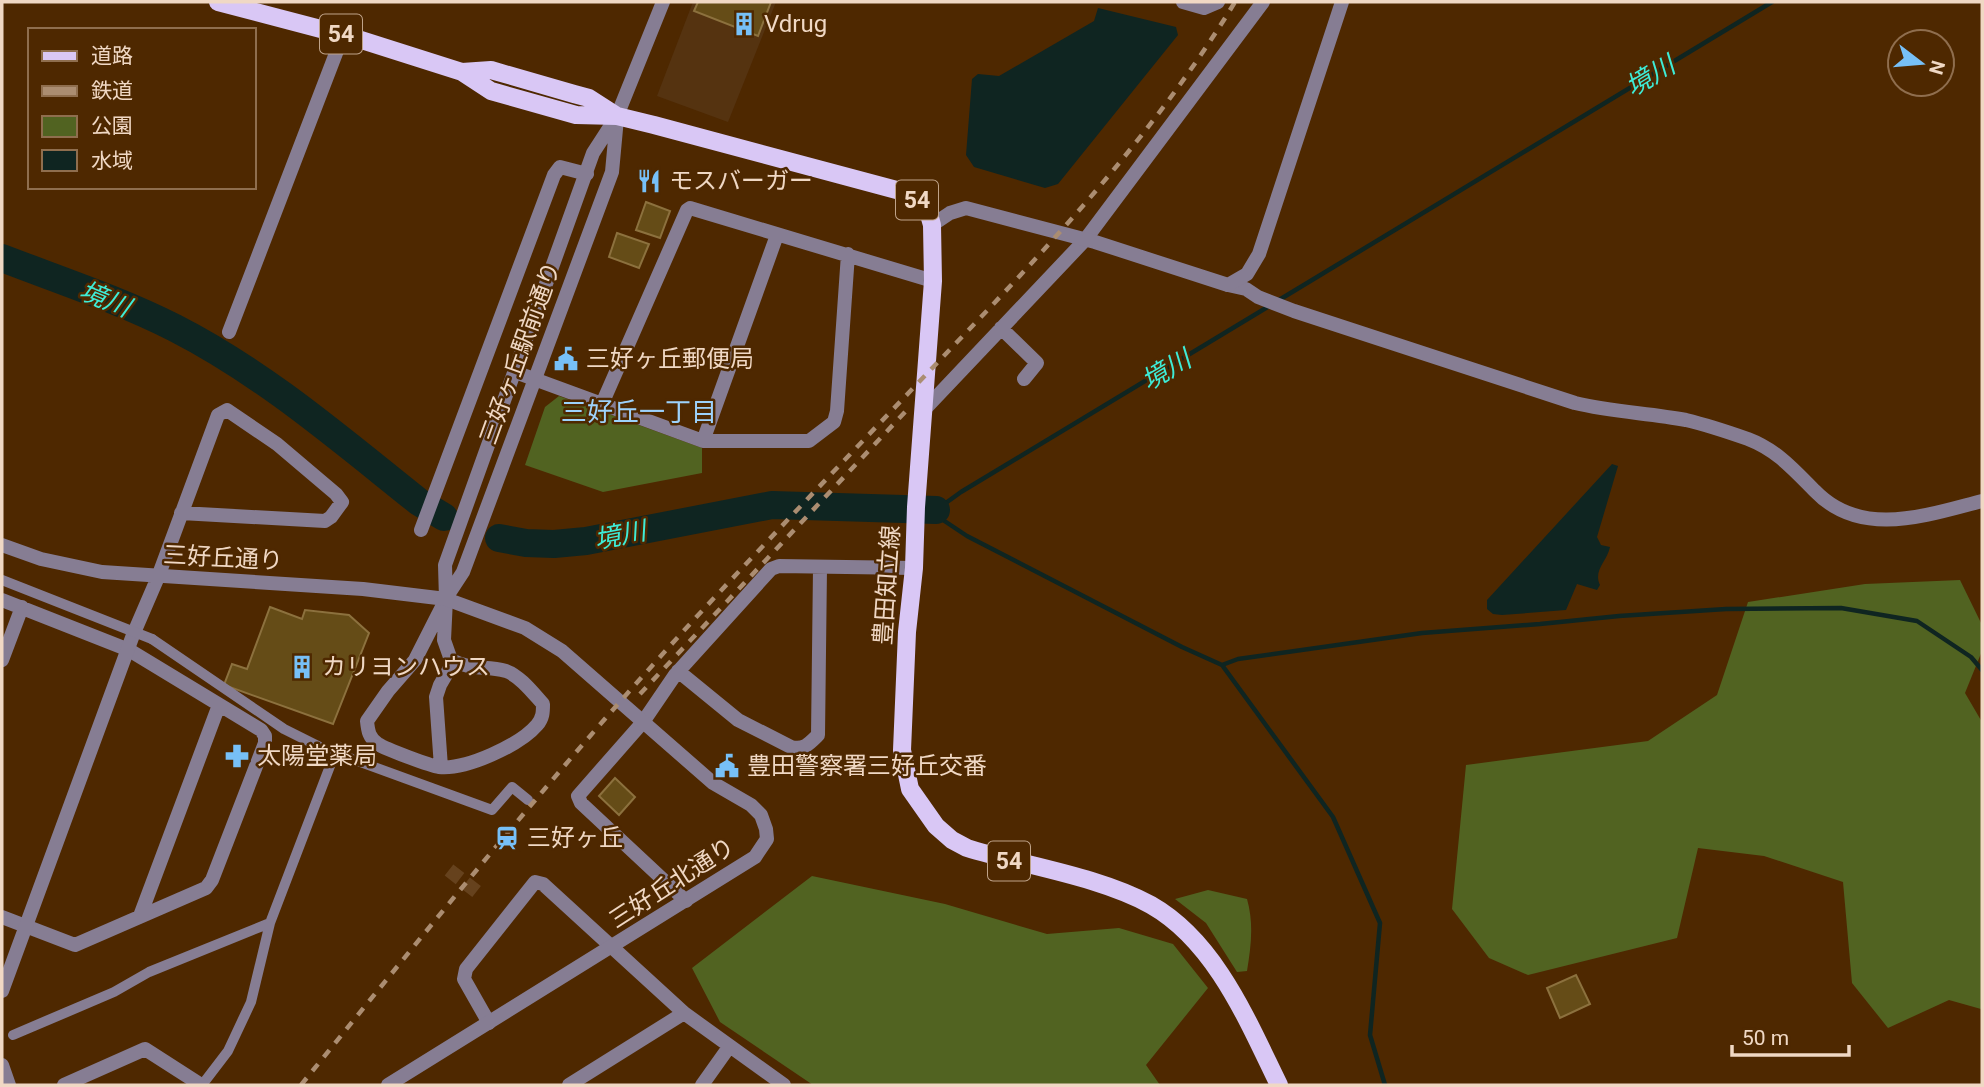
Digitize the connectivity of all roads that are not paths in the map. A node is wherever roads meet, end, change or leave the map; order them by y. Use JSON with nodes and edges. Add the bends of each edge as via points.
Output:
{"nodes":[{"id":1,"x":218,"y":2,"type":"edge"},
{"id":2,"x":663,"y":2,"type":"edge"},
{"id":3,"x":1183,"y":2,"type":"edge"},
{"id":4,"x":1218,"y":2,"type":"edge"},
{"id":5,"x":1263,"y":2,"type":"edge"},
{"id":6,"x":1342,"y":2,"type":"edge"},
{"id":7,"x":266,"y":8,"type":"edge"},
{"id":8,"x":343,"y":35,"type":"junction"},
{"id":9,"x":617,"y":116,"type":"junction"},
{"id":10,"x":587,"y":174,"type":"junction"},
{"id":11,"x":932,"y":225,"type":"junction"},
{"id":12,"x":777,"y":235,"type":"junction"},
{"id":13,"x":1085,"y":240,"type":"junction"},
{"id":14,"x":848,"y":254,"type":"junction"},
{"id":15,"x":933,"y":281,"type":"junction"},
{"id":16,"x":1228,"y":285,"type":"junction"},
{"id":17,"x":1001,"y":328,"type":"junction"},
{"id":18,"x":229,"y":332,"type":"dead end"},
{"id":19,"x":515,"y":372,"type":"junction"},
{"id":20,"x":1024,"y":379,"type":"dead end"},
{"id":21,"x":534,"y":380,"type":"junction"},
{"id":22,"x":602,"y":404,"type":"junction"},
{"id":23,"x":924,"y":410,"type":"junction"},
{"id":24,"x":703,"y":441,"type":"junction"},
{"id":25,"x":1982,"y":502,"type":"edge"},
{"id":26,"x":181,"y":513,"type":"junction"},
{"id":27,"x":421,"y":530,"type":"dead end"},
{"id":28,"x":2,"y":545,"type":"edge"},
{"id":29,"x":820,"y":568,"type":"junction"},
{"id":30,"x":914,"y":568,"type":"junction"},
{"id":31,"x":159,"y":577,"type":"junction"},
{"id":32,"x":2,"y":580,"type":"edge"},
{"id":33,"x":446,"y":599,"type":"junction"},
{"id":34,"x":2,"y":600,"type":"edge"},
{"id":35,"x":22,"y":607,"type":"junction"},
{"id":36,"x":129,"y":650,"type":"junction"},
{"id":37,"x":2,"y":660,"type":"edge"},
{"id":38,"x":454,"y":661,"type":"junction"},
{"id":39,"x":678,"y":671,"type":"junction"},
{"id":40,"x":219,"y":705,"type":"junction"},
{"id":41,"x":643,"y":722,"type":"junction"},
{"id":42,"x":335,"y":753,"type":"junction"},
{"id":43,"x":441,"y":766,"type":"junction"},
{"id":44,"x":528,"y":800,"type":"dead end"},
{"id":45,"x":686,"y":901,"type":"junction"},
{"id":46,"x":140,"y":916,"type":"junction"},
{"id":47,"x":2,"y":918,"type":"edge"},
{"id":48,"x":270,"y":923,"type":"junction"},
{"id":49,"x":24,"y":926,"type":"junction"},
{"id":50,"x":612,"y":948,"type":"junction"},
{"id":51,"x":2,"y":991,"type":"edge"},
{"id":52,"x":684,"y":1013,"type":"junction"},
{"id":53,"x":489,"y":1023,"type":"junction"},
{"id":54,"x":13,"y":1035,"type":"dead end"},
{"id":55,"x":729,"y":1047,"type":"junction"},
{"id":56,"x":2,"y":1065,"type":"edge"},
{"id":57,"x":573,"y":1084,"type":"edge"},
{"id":58,"x":9,"y":1085,"type":"edge"},
{"id":59,"x":64,"y":1085,"type":"edge"},
{"id":60,"x":201,"y":1085,"type":"edge"},
{"id":61,"x":388,"y":1085,"type":"edge"},
{"id":62,"x":702,"y":1085,"type":"edge"},
{"id":63,"x":784,"y":1085,"type":"edge"},
{"id":64,"x":1279,"y":1085,"type":"edge"}],
"edges":[{"from":1,"to":7,"type":"main road","number":"54"},
{"from":2,"to":9,"type":"street"},
{"from":3,"to":4,"type":"street","via":[[1204,8]]},
{"from":5,"to":13,"type":"street"},
{"from":6,"to":16,"type":"street","via":[[1259,254],[1247,274]]},
{"from":7,"to":8,"type":"main road","number":"54"},
{"from":8,"to":9,"type":"main road","number":"54","via":[[461,72],[492,70],[589,98]]},
{"from":8,"to":18,"type":"street"},
{"from":9,"to":10,"type":"street","via":[[593,153]]},
{"from":9,"to":11,"type":"main road","number":"54","via":[[904,192],[928,211]]},
{"from":9,"to":21,"type":"street","name":"三好ヶ丘駅前通り","via":[[612,172]]},
{"from":10,"to":19,"type":"street"},
{"from":10,"to":27,"type":"street","via":[[564,166],[554,175]]},
{"from":11,"to":13,"type":"street","via":[[965,208]]},
{"from":11,"to":15,"type":"main road","name":"豊田知立線","number":"54"},
{"from":12,"to":14,"type":"street"},
{"from":12,"to":22,"type":"street","via":[[687,210]]},
{"from":12,"to":24,"type":"street"},
{"from":13,"to":16,"type":"street"},
{"from":13,"to":17,"type":"street"},
{"from":14,"to":15,"type":"street"},
{"from":14,"to":24,"type":"street","via":[[834,422],[809,441]]},
{"from":15,"to":23,"type":"main road","name":"豊田知立線","number":"54"},
{"from":16,"to":25,"type":"street","via":[[1575,404],[1688,421],[1751,440],[1779,455],[1818,495],[1847,514],[1892,520]]},
{"from":17,"to":20,"type":"street","via":[[1037,363]]},
{"from":17,"to":23,"type":"street"},
{"from":19,"to":21,"type":"street"},
{"from":19,"to":33,"type":"street","via":[[445,565]]},
{"from":21,"to":22,"type":"street"},
{"from":21,"to":33,"type":"street","name":"三好ヶ丘駅前通り","via":[[463,572]]},
{"from":22,"to":24,"type":"street"},
{"from":23,"to":30,"type":"main road","name":"豊田知立線","number":"54"},
{"from":26,"to":26,"type":"street","via":[[325,521],[342,502],[277,444],[227,410],[218,415]]},
{"from":26,"to":31,"type":"street"},
{"from":28,"to":31,"type":"street","name":"三好丘通り","via":[[75,567]]},
{"from":29,"to":30,"type":"street"},
{"from":29,"to":39,"type":"street","via":[[771,569]]},
{"from":29,"to":39,"type":"street","via":[[818,735],[810,744],[791,747],[738,720]]},
{"from":30,"to":64,"type":"main road","name":"豊田知立線","number":"54","via":[[902,750],[910,789],[936,826],[967,848],[1102,885],[1152,906],[1172,920],[1208,957]]},
{"from":31,"to":33,"type":"street","name":"三好丘通り"},
{"from":31,"to":36,"type":"street"},
{"from":32,"to":42,"type":"street","bridge":true,"via":[[152,639],[284,729]]},
{"from":33,"to":38,"type":"street","via":[[443,640]]},
{"from":33,"to":41,"type":"street","name":"三好丘北通り","via":[[525,628],[562,651]]},
{"from":33,"to":43,"type":"street","name":"三好ヶ丘駅前通り","via":[[415,660],[367,721],[369,734],[378,745]]},
{"from":34,"to":35,"type":"street"},
{"from":35,"to":36,"type":"street"},
{"from":35,"to":37,"type":"street"},
{"from":36,"to":40,"type":"street"},
{"from":36,"to":49,"type":"street"},
{"from":38,"to":43,"type":"street","via":[[436,696]]},
{"from":38,"to":43,"type":"street","via":[[466,667],[507,671],[543,704],[542,716],[517,741],[487,757]]},
{"from":39,"to":41,"type":"street"},
{"from":40,"to":46,"type":"street"},
{"from":40,"to":46,"type":"street","via":[[261,730],[265,743],[212,880],[206,888]]},
{"from":41,"to":45,"type":"street","via":[[578,796]]},
{"from":41,"to":45,"type":"street","name":"三好丘北通り","via":[[713,783],[751,805],[766,829],[767,839],[755,858]]},
{"from":42,"to":44,"type":"street","via":[[492,810],[512,787]]},
{"from":42,"to":48,"type":"street"},
{"from":45,"to":50,"type":"street","name":"三好丘北通り"},
{"from":46,"to":49,"type":"street","via":[[75,945]]},
{"from":47,"to":49,"type":"street"},
{"from":48,"to":54,"type":"street"},
{"from":48,"to":60,"type":"street","via":[[251,1002],[228,1051]]},
{"from":49,"to":51,"type":"street"},
{"from":50,"to":52,"type":"street"},
{"from":50,"to":53,"type":"street","name":"三好丘北通り"},
{"from":50,"to":53,"type":"street","via":[[543,884],[535,882],[466,969],[464,979]]},
{"from":52,"to":55,"type":"street"},
{"from":52,"to":57,"type":"street"},
{"from":53,"to":61,"type":"street","name":"三好丘北通り"},
{"from":55,"to":62,"type":"street"},
{"from":55,"to":63,"type":"street"},
{"from":56,"to":58,"type":"street"},
{"from":59,"to":60,"type":"street","via":[[145,1049]]}]}
